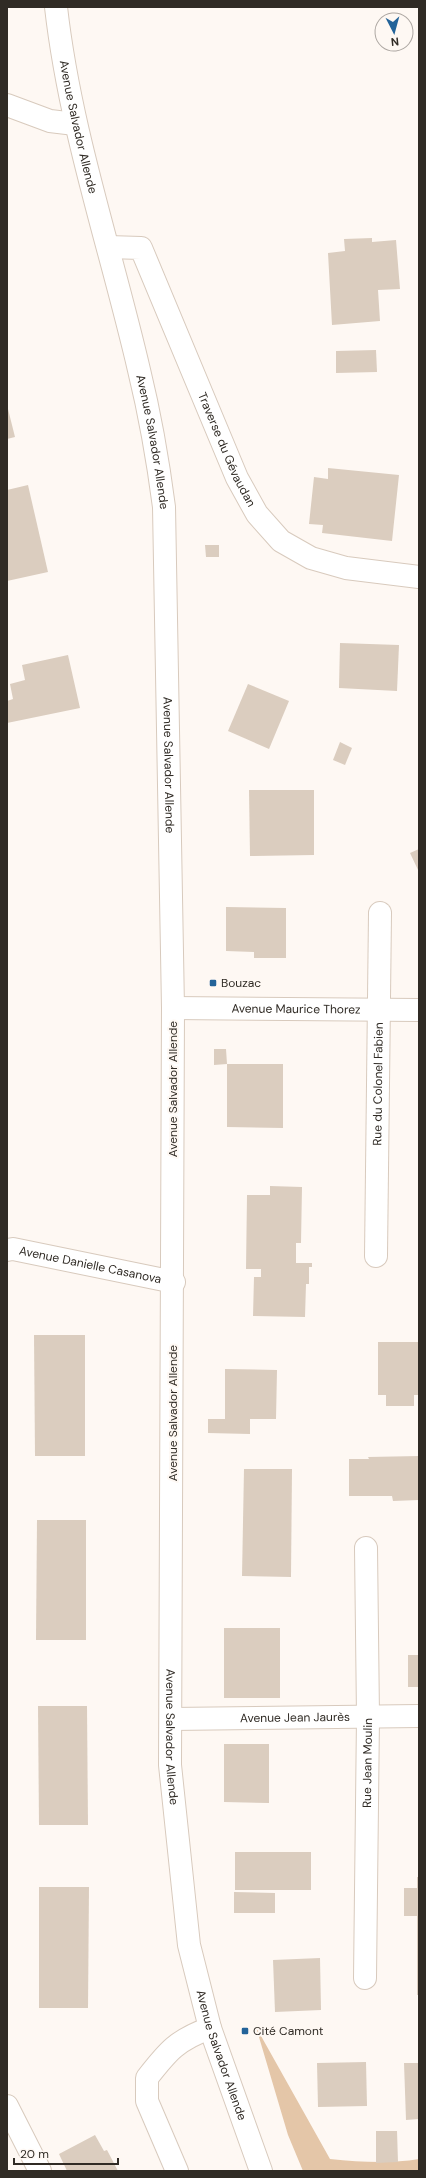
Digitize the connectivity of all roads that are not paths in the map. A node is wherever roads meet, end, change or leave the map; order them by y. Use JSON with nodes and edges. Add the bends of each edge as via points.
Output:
{"nodes":[{"id":1,"x":56,"y":7,"type":"edge"},
{"id":2,"x":7,"y":105,"type":"edge"},
{"id":3,"x":76,"y":124,"type":"junction"},
{"id":4,"x":108,"y":247,"type":"junction"},
{"id":5,"x":419,"y":576,"type":"edge"},
{"id":6,"x":380,"y":913,"type":"dead end"},
{"id":7,"x":173,"y":1008,"type":"junction"},
{"id":8,"x":379,"y":1010,"type":"junction"},
{"id":9,"x":419,"y":1010,"type":"edge"},
{"id":10,"x":7,"y":1250,"type":"edge"},
{"id":11,"x":376,"y":1256,"type":"dead end"},
{"id":12,"x":174,"y":1282,"type":"junction"},
{"id":13,"x":366,"y":1548,"type":"dead end"},
{"id":14,"x":368,"y":1716,"type":"junction"},
{"id":15,"x":419,"y":1716,"type":"edge"},
{"id":16,"x":171,"y":1719,"type":"junction"},
{"id":17,"x":365,"y":1978,"type":"dead end"},
{"id":18,"x":210,"y":2028,"type":"junction"},
{"id":19,"x":7,"y":2106,"type":"edge"},
{"id":20,"x":40,"y":2171,"type":"edge"},
{"id":21,"x":177,"y":2171,"type":"edge"},
{"id":22,"x":261,"y":2171,"type":"edge"}],
"edges":[{"from":1,"to":3,"type":"street","name":"Avenue Salvador Allende","via":[[60,46]]},
{"from":2,"to":3,"type":"street","via":[[50,121]]},
{"from":3,"to":4,"type":"street","name":"Avenue Salvador Allende"},
{"from":4,"to":5,"type":"street","name":"Traverse du Gévaudan","via":[[141,248],[237,478],[257,514],[281,541],[312,558],[346,568]]},
{"from":4,"to":7,"type":"street","name":"Avenue Salvador Allende","via":[[154,434],[164,507]]},
{"from":6,"to":8,"type":"street","name":"Rue du Colonel Fabien"},
{"from":7,"to":8,"type":"street","name":"Avenue Maurice Thorez"},
{"from":7,"to":12,"type":"street","name":"Avenue Salvador Allende"},
{"from":8,"to":9,"type":"street","name":"Avenue Maurice Thorez"},
{"from":8,"to":11,"type":"street","name":"Rue du Colonel Fabien"},
{"from":10,"to":12,"type":"street","name":"Avenue Danielle Casanova","via":[[13,1249]]},
{"from":12,"to":16,"type":"street","name":"Avenue Salvador Allende"},
{"from":13,"to":14,"type":"street","name":"Rue Jean Moulin"},
{"from":14,"to":15,"type":"street","name":"Avenue Jean Jaurès"},
{"from":14,"to":16,"type":"street","name":"Avenue Jean Jaurès"},
{"from":14,"to":17,"type":"street","name":"Rue Jean Moulin"},
{"from":16,"to":18,"type":"street","name":"Avenue Salvador Allende","via":[[170,1765],[189,1945]]},
{"from":18,"to":21,"type":"street","via":[[190,2036],[171,2049],[147,2078],[147,2101]]},
{"from":18,"to":22,"type":"street","name":"Avenue Salvador Allende"},
{"from":19,"to":20,"type":"street"}]}
